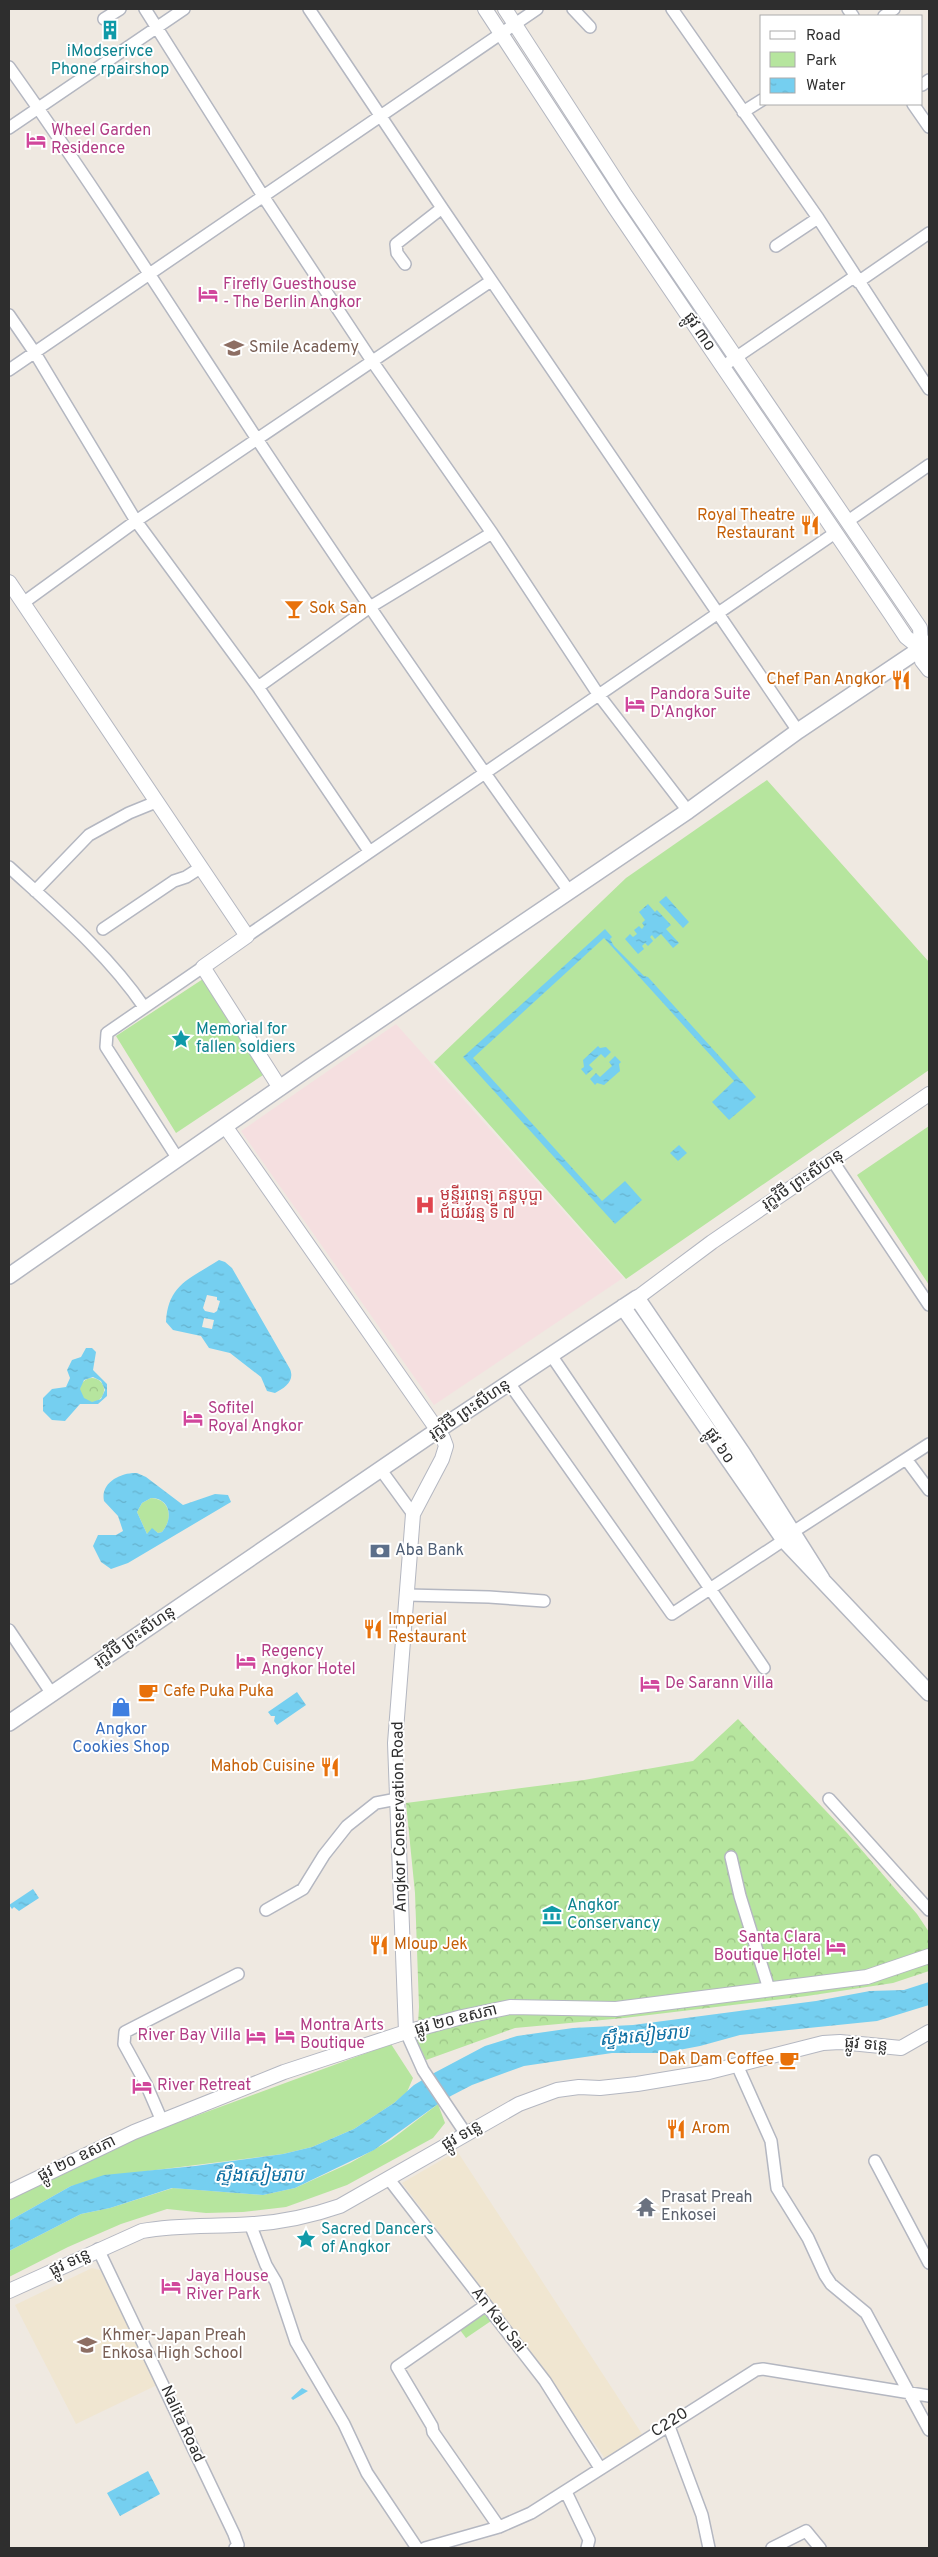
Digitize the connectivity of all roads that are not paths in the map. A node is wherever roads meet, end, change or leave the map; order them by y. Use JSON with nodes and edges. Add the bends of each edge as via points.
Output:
{"nodes":[{"id":1,"x":120,"y":9,"type":"edge"},
{"id":2,"x":145,"y":9,"type":"edge"},
{"id":3,"x":184,"y":9,"type":"edge"},
{"id":4,"x":309,"y":9,"type":"edge"},
{"id":5,"x":485,"y":9,"type":"edge"},
{"id":6,"x":505,"y":9,"type":"edge"},
{"id":7,"x":537,"y":9,"type":"edge"},
{"id":8,"x":573,"y":9,"type":"edge"},
{"id":9,"x":672,"y":9,"type":"edge"},
{"id":10,"x":104,"y":19,"type":"dead end"},
{"id":11,"x":515,"y":24,"type":"junction"},
{"id":12,"x":156,"y":27,"type":"junction"},
{"id":13,"x":590,"y":27,"type":"dead end"},
{"id":14,"x":502,"y":34,"type":"junction"},
{"id":15,"x":9,"y":67,"type":"edge"},
{"id":16,"x":760,"y":101,"type":"edge"},
{"id":17,"x":915,"y":105,"type":"edge"},
{"id":18,"x":38,"y":108,"type":"junction"},
{"id":19,"x":743,"y":112,"type":"junction"},
{"id":20,"x":381,"y":117,"type":"junction"},
{"id":21,"x":929,"y":127,"type":"edge"},
{"id":22,"x":9,"y":128,"type":"edge"},
{"id":23,"x":263,"y":196,"type":"junction"},
{"id":24,"x":442,"y":208,"type":"junction"},
{"id":25,"x":818,"y":218,"type":"junction"},
{"id":26,"x":929,"y":232,"type":"edge"},
{"id":27,"x":776,"y":246,"type":"dead end"},
{"id":28,"x":406,"y":264,"type":"dead end"},
{"id":29,"x":150,"y":274,"type":"junction"},
{"id":30,"x":856,"y":279,"type":"junction"},
{"id":31,"x":491,"y":281,"type":"junction"},
{"id":32,"x":9,"y":315,"type":"edge"},
{"id":33,"x":35,"y":353,"type":"junction"},
{"id":34,"x":735,"y":357,"type":"junction"},
{"id":35,"x":372,"y":361,"type":"junction"},
{"id":36,"x":722,"y":367,"type":"junction"},
{"id":37,"x":9,"y":370,"type":"edge"},
{"id":38,"x":929,"y":389,"type":"edge"},
{"id":39,"x":258,"y":440,"type":"junction"},
{"id":40,"x":929,"y":465,"type":"edge"},
{"id":41,"x":136,"y":521,"type":"junction"},
{"id":42,"x":848,"y":521,"type":"junction"},
{"id":43,"x":492,"y":533,"type":"junction"},
{"id":44,"x":835,"y":533,"type":"junction"},
{"id":45,"x":9,"y":582,"type":"edge"},
{"id":46,"x":23,"y":603,"type":"junction"},
{"id":47,"x":370,"y":607,"type":"junction"},
{"id":48,"x":718,"y":615,"type":"junction"},
{"id":49,"x":925,"y":646,"type":"edge"},
{"id":50,"x":929,"y":670,"type":"edge"},
{"id":51,"x":258,"y":687,"type":"junction"},
{"id":52,"x":598,"y":694,"type":"junction"},
{"id":53,"x":798,"y":731,"type":"junction"},
{"id":54,"x":483,"y":772,"type":"junction"},
{"id":55,"x":156,"y":802,"type":"junction"},
{"id":56,"x":688,"y":811,"type":"junction"},
{"id":57,"x":369,"y":851,"type":"junction"},
{"id":58,"x":9,"y":867,"type":"edge"},
{"id":59,"x":200,"y":868,"type":"junction"},
{"id":60,"x":35,"y":891,"type":"junction"},
{"id":61,"x":569,"y":891,"type":"junction"},
{"id":62,"x":103,"y":930,"type":"dead end"},
{"id":63,"x":247,"y":936,"type":"junction"},
{"id":64,"x":203,"y":967,"type":"junction"},
{"id":65,"x":144,"y":1007,"type":"junction"},
{"id":66,"x":280,"y":1088,"type":"junction"},
{"id":67,"x":929,"y":1094,"type":"edge"},
{"id":68,"x":225,"y":1126,"type":"junction"},
{"id":69,"x":178,"y":1159,"type":"junction"},
{"id":70,"x":832,"y":1160,"type":"junction"},
{"id":71,"x":9,"y":1276,"type":"edge"},
{"id":72,"x":637,"y":1298,"type":"junction"},
{"id":73,"x":929,"y":1305,"type":"edge"},
{"id":74,"x":624,"y":1307,"type":"junction"},
{"id":75,"x":551,"y":1355,"type":"junction"},
{"id":76,"x":509,"y":1383,"type":"junction"},
{"id":77,"x":438,"y":1430,"type":"junction"},
{"id":78,"x":929,"y":1444,"type":"edge"},
{"id":79,"x":906,"y":1459,"type":"junction"},
{"id":80,"x":381,"y":1470,"type":"junction"},
{"id":81,"x":929,"y":1490,"type":"edge"},
{"id":82,"x":413,"y":1514,"type":"junction"},
{"id":83,"x":789,"y":1536,"type":"junction"},
{"id":84,"x":709,"y":1588,"type":"junction"},
{"id":85,"x":406,"y":1595,"type":"junction"},
{"id":86,"x":544,"y":1601,"type":"dead end"},
{"id":87,"x":9,"y":1630,"type":"edge"},
{"id":88,"x":764,"y":1668,"type":"dead end"},
{"id":89,"x":929,"y":1693,"type":"edge"},
{"id":90,"x":52,"y":1694,"type":"junction"},
{"id":91,"x":9,"y":1723,"type":"edge"},
{"id":92,"x":398,"y":1799,"type":"junction"},
{"id":93,"x":829,"y":1799,"type":"dead end"},
{"id":94,"x":730,"y":1857,"type":"dead end"},
{"id":95,"x":266,"y":1910,"type":"dead end"},
{"id":96,"x":929,"y":1910,"type":"edge"},
{"id":97,"x":929,"y":1956,"type":"edge"},
{"id":98,"x":238,"y":1974,"type":"dead end"},
{"id":99,"x":769,"y":1988,"type":"junction"},
{"id":100,"x":406,"y":2032,"type":"junction"},
{"id":101,"x":929,"y":2032,"type":"edge"},
{"id":102,"x":737,"y":2065,"type":"junction"},
{"id":103,"x":162,"y":2121,"type":"junction"},
{"id":104,"x":466,"y":2134,"type":"junction"},
{"id":105,"x":875,"y":2161,"type":"dead end"},
{"id":106,"x":388,"y":2178,"type":"junction"},
{"id":107,"x":9,"y":2192,"type":"edge"},
{"id":108,"x":252,"y":2224,"type":"junction"},
{"id":109,"x":98,"y":2249,"type":"junction"},
{"id":110,"x":928,"y":2259,"type":"edge"},
{"id":111,"x":9,"y":2291,"type":"edge"},
{"id":112,"x":486,"y":2305,"type":"junction"},
{"id":113,"x":911,"y":2392,"type":"junction"},
{"id":114,"x":929,"y":2396,"type":"edge"},
{"id":115,"x":668,"y":2424,"type":"junction"},
{"id":116,"x":929,"y":2430,"type":"edge"},
{"id":117,"x":600,"y":2468,"type":"junction"},
{"id":118,"x":566,"y":2492,"type":"junction"},
{"id":119,"x":499,"y":2527,"type":"junction"},
{"id":120,"x":237,"y":2546,"type":"edge"},
{"id":121,"x":442,"y":2547,"type":"edge"},
{"id":122,"x":417,"y":2548,"type":"edge"},
{"id":123,"x":425,"y":2548,"type":"edge"},
{"id":124,"x":587,"y":2548,"type":"edge"},
{"id":125,"x":709,"y":2548,"type":"edge"},
{"id":126,"x":772,"y":2548,"type":"edge"},
{"id":127,"x":820,"y":2548,"type":"edge"}],
"edges":[{"from":1,"to":10,"type":"street"},
{"from":2,"to":12,"type":"street"},
{"from":3,"to":12,"type":"street"},
{"from":4,"to":20,"type":"street"},
{"from":5,"to":14,"type":"street","name":"ផ្លូវ ៣០"},
{"from":6,"to":11,"type":"street","name":"ផ្លូវ ៣០"},
{"from":7,"to":11,"type":"street"},
{"from":8,"to":13,"type":"street"},
{"from":9,"to":19,"type":"street"},
{"from":11,"to":14,"type":"street"},
{"from":11,"to":34,"type":"street","name":"ផ្លូវ ៣០"},
{"from":12,"to":18,"type":"street"},
{"from":12,"to":23,"type":"street"},
{"from":14,"to":20,"type":"street"},
{"from":14,"to":36,"type":"street","name":"ផ្លូវ ៣០"},
{"from":15,"to":18,"type":"street"},
{"from":16,"to":19,"type":"street"},
{"from":17,"to":21,"type":"street"},
{"from":18,"to":22,"type":"street"},
{"from":18,"to":29,"type":"street"},
{"from":19,"to":25,"type":"street"},
{"from":20,"to":23,"type":"street"},
{"from":20,"to":24,"type":"street"},
{"from":23,"to":29,"type":"street"},
{"from":23,"to":35,"type":"street"},
{"from":24,"to":28,"type":"street","via":[[396,244],[397,253]]},
{"from":24,"to":31,"type":"street"},
{"from":25,"to":27,"type":"street"},
{"from":25,"to":30,"type":"street"},
{"from":26,"to":30,"type":"street"},
{"from":29,"to":33,"type":"street"},
{"from":29,"to":39,"type":"street"},
{"from":30,"to":34,"type":"street"},
{"from":30,"to":38,"type":"street"},
{"from":31,"to":35,"type":"street"},
{"from":31,"to":48,"type":"street"},
{"from":32,"to":33,"type":"street"},
{"from":33,"to":37,"type":"street"},
{"from":33,"to":41,"type":"street"},
{"from":34,"to":36,"type":"street"},
{"from":34,"to":42,"type":"street","name":"ផ្លូវ ៣០"},
{"from":35,"to":39,"type":"street"},
{"from":35,"to":43,"type":"street"},
{"from":36,"to":44,"type":"street","name":"ផ្លូវ ៣០"},
{"from":39,"to":41,"type":"street"},
{"from":39,"to":47,"type":"street"},
{"from":40,"to":42,"type":"street"},
{"from":41,"to":46,"type":"street"},
{"from":41,"to":51,"type":"street"},
{"from":42,"to":49,"type":"street","name":"ផ្លូវ ៣០","via":[[920,628]]},
{"from":43,"to":47,"type":"street"},
{"from":43,"to":52,"type":"street"},
{"from":44,"to":48,"type":"street"},
{"from":44,"to":49,"type":"street","name":"ផ្លូវ ៣០","via":[[906,637]]},
{"from":45,"to":46,"type":"street"},
{"from":46,"to":55,"type":"street"},
{"from":47,"to":51,"type":"street"},
{"from":47,"to":54,"type":"street"},
{"from":48,"to":52,"type":"street"},
{"from":48,"to":53,"type":"street"},
{"from":49,"to":50,"type":"street","name":"ផ្លូវ ៣០","via":[[922,661]]},
{"from":49,"to":53,"type":"main road"},
{"from":51,"to":57,"type":"street"},
{"from":52,"to":54,"type":"street"},
{"from":52,"to":56,"type":"street"},
{"from":53,"to":56,"type":"main road"},
{"from":54,"to":57,"type":"street"},
{"from":54,"to":61,"type":"street"},
{"from":55,"to":59,"type":"street"},
{"from":55,"to":60,"type":"street","via":[[89,835]]},
{"from":56,"to":61,"type":"main road"},
{"from":57,"to":63,"type":"street"},
{"from":58,"to":60,"type":"street"},
{"from":59,"to":62,"type":"street","via":[[174,881]]},
{"from":59,"to":63,"type":"street"},
{"from":60,"to":65,"type":"street","via":[[98,952]]},
{"from":61,"to":66,"type":"main road"},
{"from":63,"to":64,"type":"street"},
{"from":64,"to":65,"type":"street"},
{"from":64,"to":66,"type":"street"},
{"from":65,"to":69,"type":"street","via":[[107,1033],[106,1047]]},
{"from":66,"to":68,"type":"main road"},
{"from":67,"to":70,"type":"street","name":"រុក្ខវិថី ព្រះសីហនុ"},
{"from":68,"to":69,"type":"main road"},
{"from":68,"to":77,"type":"street"},
{"from":69,"to":71,"type":"main road"},
{"from":70,"to":72,"type":"street","name":"រុក្ខវិថី ព្រះសីហនុ"},
{"from":70,"to":73,"type":"street"},
{"from":72,"to":74,"type":"main road","name":"រុក្ខវិថី ព្រះសីហនុ"},
{"from":72,"to":83,"type":"main road","name":"ផ្លូវ ៦០"},
{"from":74,"to":75,"type":"main road","name":"រុក្ខវិថី ព្រះសីហនុ"},
{"from":74,"to":83,"type":"main road","name":"ផ្លូវ ៦០"},
{"from":75,"to":76,"type":"main road","name":"រុក្ខវិថី ព្រះសីហនុ"},
{"from":75,"to":84,"type":"street"},
{"from":76,"to":77,"type":"main road","name":"រុក្ខវិថី ព្រះសីហនុ"},
{"from":76,"to":84,"type":"street","via":[[672,1614]]},
{"from":77,"to":80,"type":"main road","name":"រុក្ខវិថី ព្រះសីហនុ"},
{"from":77,"to":82,"type":"street","via":[[446,1446]]},
{"from":78,"to":79,"type":"street"},
{"from":79,"to":81,"type":"street"},
{"from":79,"to":83,"type":"street"},
{"from":80,"to":82,"type":"street"},
{"from":80,"to":90,"type":"main road","name":"រុក្ខវិថី ព្រះសីហនុ"},
{"from":82,"to":85,"type":"street","name":"Angkor Conservation Road"},
{"from":83,"to":84,"type":"street"},
{"from":83,"to":89,"type":"main road","name":"ផ្លូវ ៦០","via":[[822,1579]]},
{"from":84,"to":88,"type":"street"},
{"from":85,"to":86,"type":"street"},
{"from":85,"to":92,"type":"street","name":"Angkor Conservation Road","via":[[395,1743]]},
{"from":87,"to":90,"type":"street"},
{"from":90,"to":91,"type":"main road","name":"រុក្ខវិថី ព្រះសីហនុ"},
{"from":92,"to":95,"type":"street","via":[[376,1803],[347,1826],[303,1889]]},
{"from":92,"to":100,"type":"street","name":"Angkor Conservation Road"},
{"from":93,"to":96,"type":"street"},
{"from":94,"to":99,"type":"street"},
{"from":97,"to":99,"type":"street","name":"ផ្លូវ ២០ ឧសភា","via":[[867,1977]]},
{"from":98,"to":103,"type":"street","via":[[125,2032],[124,2044]]},
{"from":99,"to":100,"type":"street","name":"ផ្លូវ ២០ ឧសភា","via":[[616,2009],[493,2009]]},
{"from":100,"to":103,"type":"street","name":"ផ្លូវ ២០ ឧសភា","via":[[284,2072]]},
{"from":100,"to":104,"type":"street","via":[[423,2070]]},
{"from":101,"to":102,"type":"street","name":"ផ្លូវ ទន្លេ","via":[[901,2048],[832,2042]]},
{"from":102,"to":104,"type":"street","name":"ផ្លូវ ទន្លេ","via":[[637,2084],[557,2090],[519,2104]]},
{"from":102,"to":113,"type":"street","via":[[771,2141],[777,2188],[808,2238],[825,2275],[831,2284],[866,2313]]},
{"from":103,"to":107,"type":"street","name":"ផ្លូវ ២០ ឧសភា"},
{"from":104,"to":106,"type":"street","name":"ផ្លូវ ទន្លេ"},
{"from":105,"to":110,"type":"street"},
{"from":106,"to":108,"type":"street","name":"ផ្លូវ ទន្លេ","via":[[340,2206],[310,2216]]},
{"from":106,"to":112,"type":"street","name":"An Kau Sai"},
{"from":108,"to":109,"type":"street","name":"ផ្លូវ ទន្លេ","via":[[164,2227],[142,2231]]},
{"from":108,"to":122,"type":"street","via":[[296,2342],[344,2424],[367,2474]]},
{"from":109,"to":111,"type":"street","name":"ផ្លូវ ទន្លេ"},
{"from":109,"to":120,"type":"street","name":"Nalita Road"},
{"from":112,"to":117,"type":"street","name":"An Kau Sai","via":[[545,2381]]},
{"from":112,"to":119,"type":"street","via":[[397,2366],[434,2432]]},
{"from":113,"to":114,"type":"street","name":"C220"},
{"from":113,"to":115,"type":"street","name":"C220","via":[[764,2369],[748,2374]]},
{"from":113,"to":116,"type":"street"},
{"from":115,"to":117,"type":"street","name":"C220"},
{"from":115,"to":125,"type":"street","via":[[702,2515]]},
{"from":117,"to":118,"type":"street","name":"C220"},
{"from":118,"to":119,"type":"street","name":"C220"},
{"from":118,"to":124,"type":"street","via":[[590,2540]]},
{"from":119,"to":121,"type":"street","name":"C220"},
{"from":121,"to":123,"type":"street","name":"C220"},
{"from":126,"to":127,"type":"street","via":[[806,2531]]}]}
